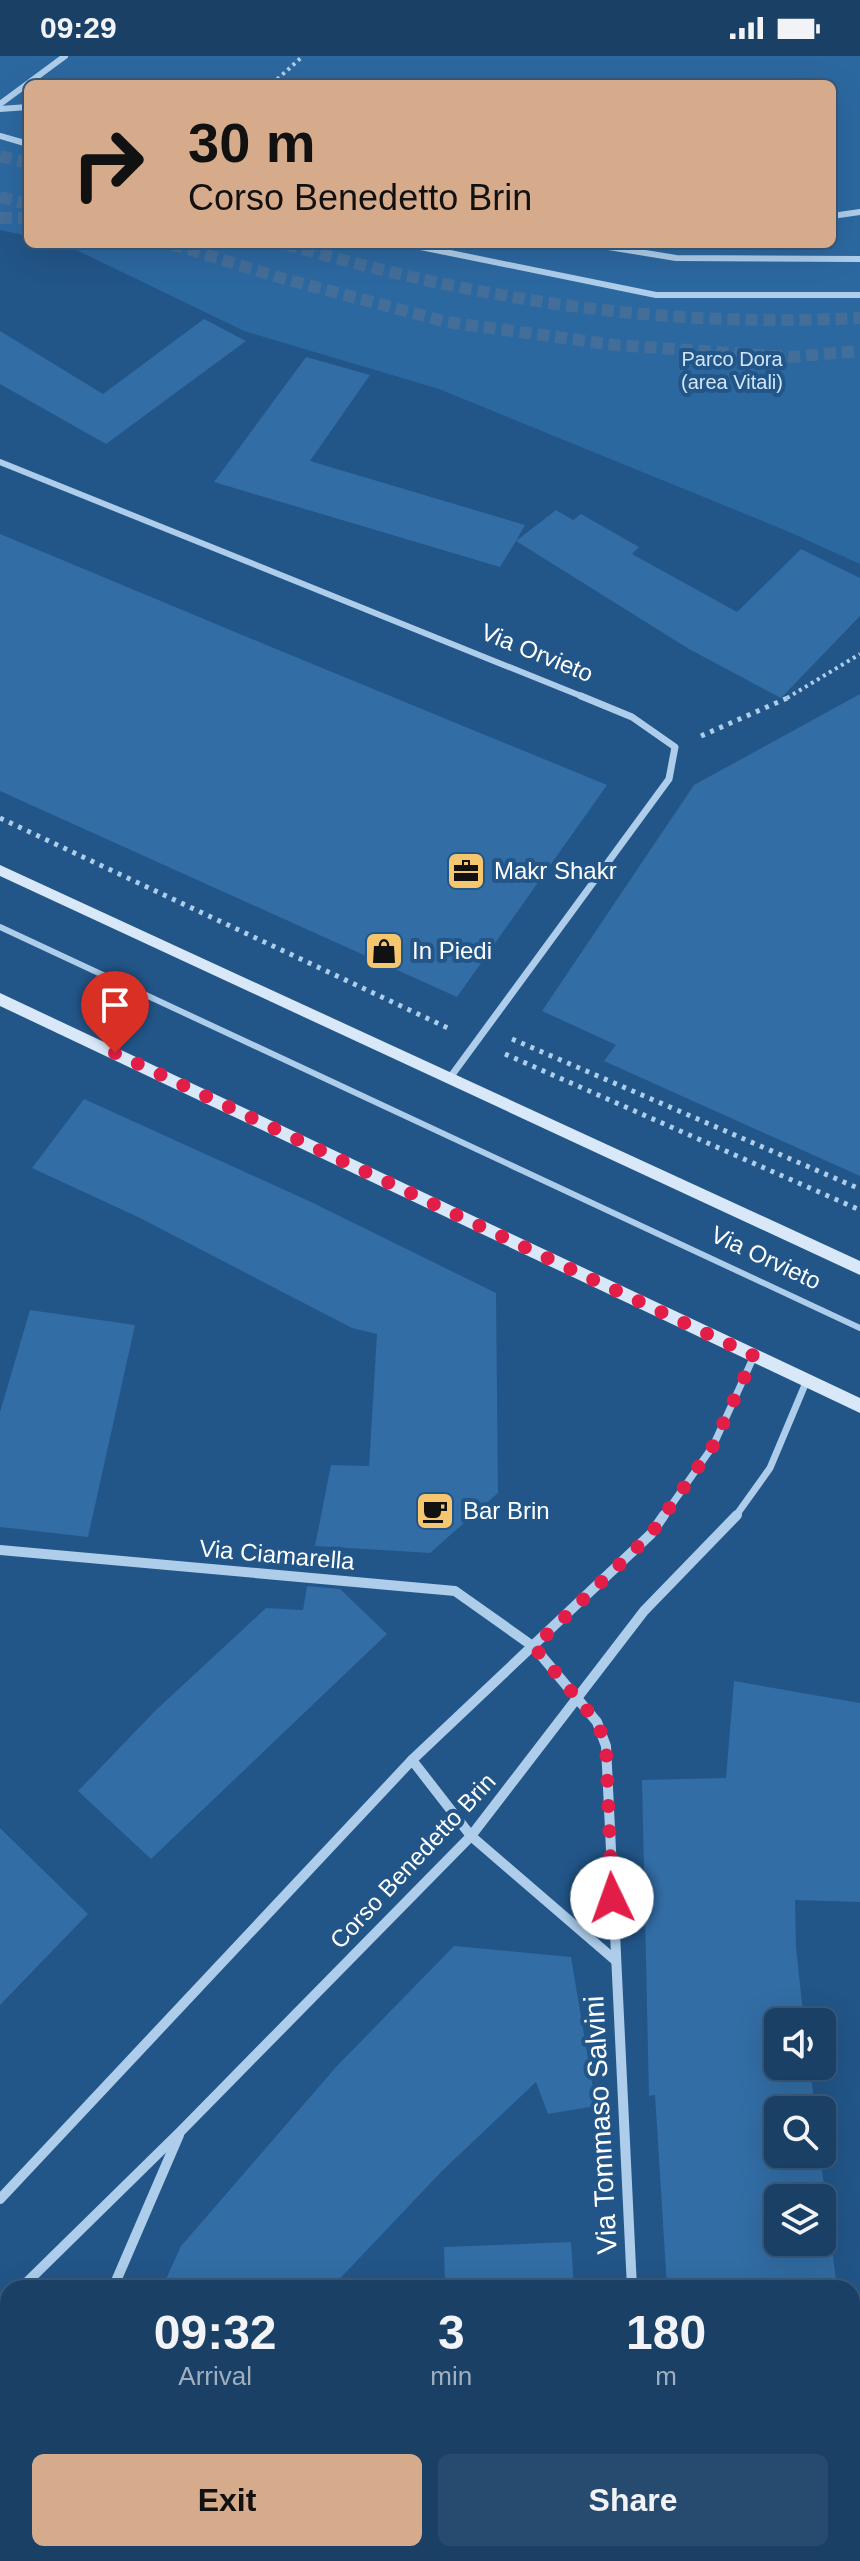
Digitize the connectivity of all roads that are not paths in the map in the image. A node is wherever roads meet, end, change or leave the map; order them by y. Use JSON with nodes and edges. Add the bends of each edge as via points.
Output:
{"nodes":[{"id":1,"x":65,"y":56,"type":"edge"},
{"id":2,"x":34,"y":80,"type":"edge"},
{"id":3,"x":24,"y":88,"type":"edge"},
{"id":4,"x":0,"y":107,"type":"edge"},
{"id":5,"x":24,"y":107,"type":"edge"},
{"id":6,"x":0,"y":136,"type":"edge"},
{"id":7,"x":24,"y":143,"type":"edge"},
{"id":8,"x":860,"y":212,"type":"edge"},
{"id":9,"x":836,"y":215,"type":"edge"},
{"id":10,"x":426,"y":248,"type":"edge"},
{"id":11,"x":615,"y":248,"type":"edge"},
{"id":12,"x":860,"y":259,"type":"edge"},
{"id":13,"x":860,"y":295,"type":"edge"},
{"id":14,"x":0,"y":462,"type":"edge"},
{"id":15,"x":0,"y":870,"type":"edge"},
{"id":16,"x":0,"y":927,"type":"edge"},
{"id":17,"x":0,"y":999,"type":"edge"},
{"id":18,"x":449,"y":1079,"type":"junction"},
{"id":19,"x":860,"y":1268,"type":"edge"},
{"id":20,"x":860,"y":1328,"type":"edge"},
{"id":21,"x":754,"y":1356,"type":"junction"},
{"id":22,"x":807,"y":1380,"type":"junction"},
{"id":23,"x":860,"y":1406,"type":"edge"},
{"id":24,"x":0,"y":1550,"type":"edge"},
{"id":25,"x":534,"y":1647,"type":"junction"},
{"id":26,"x":579,"y":1699,"type":"junction"},
{"id":27,"x":412,"y":1760,"type":"junction"},
{"id":28,"x":471,"y":1836,"type":"junction"},
{"id":29,"x":615,"y":1960,"type":"junction"},
{"id":30,"x":181,"y":2131,"type":"junction"},
{"id":31,"x":0,"y":2199,"type":"edge"},
{"id":32,"x":29,"y":2280,"type":"edge"},
{"id":33,"x":116,"y":2280,"type":"edge"},
{"id":34,"x":632,"y":2280,"type":"edge"}],
"edges":[{"from":1,"to":2,"type":"street"},
{"from":3,"to":4,"type":"street"},
{"from":4,"to":5,"type":"street"},
{"from":6,"to":7,"type":"street"},
{"from":8,"to":9,"type":"street"},
{"from":10,"to":13,"type":"street","via":[[656,295]]},
{"from":11,"to":12,"type":"street","via":[[676,258]]},
{"from":14,"to":18,"type":"street","name":"Via Orvieto","via":[[632,717],[675,747],[669,779]]},
{"from":15,"to":18,"type":"street","name":"Via Orvieto"},
{"from":16,"to":20,"type":"lane","name":"Via Orvieto"},
{"from":17,"to":21,"type":"street"},
{"from":18,"to":19,"type":"street","name":"Via Orvieto"},
{"from":21,"to":22,"type":"street"},
{"from":21,"to":25,"type":"street","via":[[713,1446],[651,1534]]},
{"from":22,"to":23,"type":"street"},
{"from":22,"to":26,"type":"street","name":"Corso Benedetto Brin","via":[[770,1468],[746,1506],[644,1611]]},
{"from":24,"to":25,"type":"street","name":"Via Ciamarella","via":[[455,1591]]},
{"from":25,"to":26,"type":"street","name":"Via Tommaso Salvini"},
{"from":25,"to":27,"type":"street"},
{"from":26,"to":28,"type":"street","name":"Corso Benedetto Brin"},
{"from":26,"to":29,"type":"street","name":"Via Tommaso Salvini","via":[[597,1722],[606,1746]]},
{"from":27,"to":28,"type":"street","name":"Via Tommaso Salvini"},
{"from":27,"to":31,"type":"street"},
{"from":28,"to":29,"type":"street","name":"Via Tommaso Salvini"},
{"from":28,"to":30,"type":"street","name":"Corso Benedetto Brin"},
{"from":29,"to":34,"type":"street","name":"Via Tommaso Salvini"},
{"from":30,"to":32,"type":"street","name":"Corso Benedetto Brin"},
{"from":30,"to":33,"type":"street"}]}
